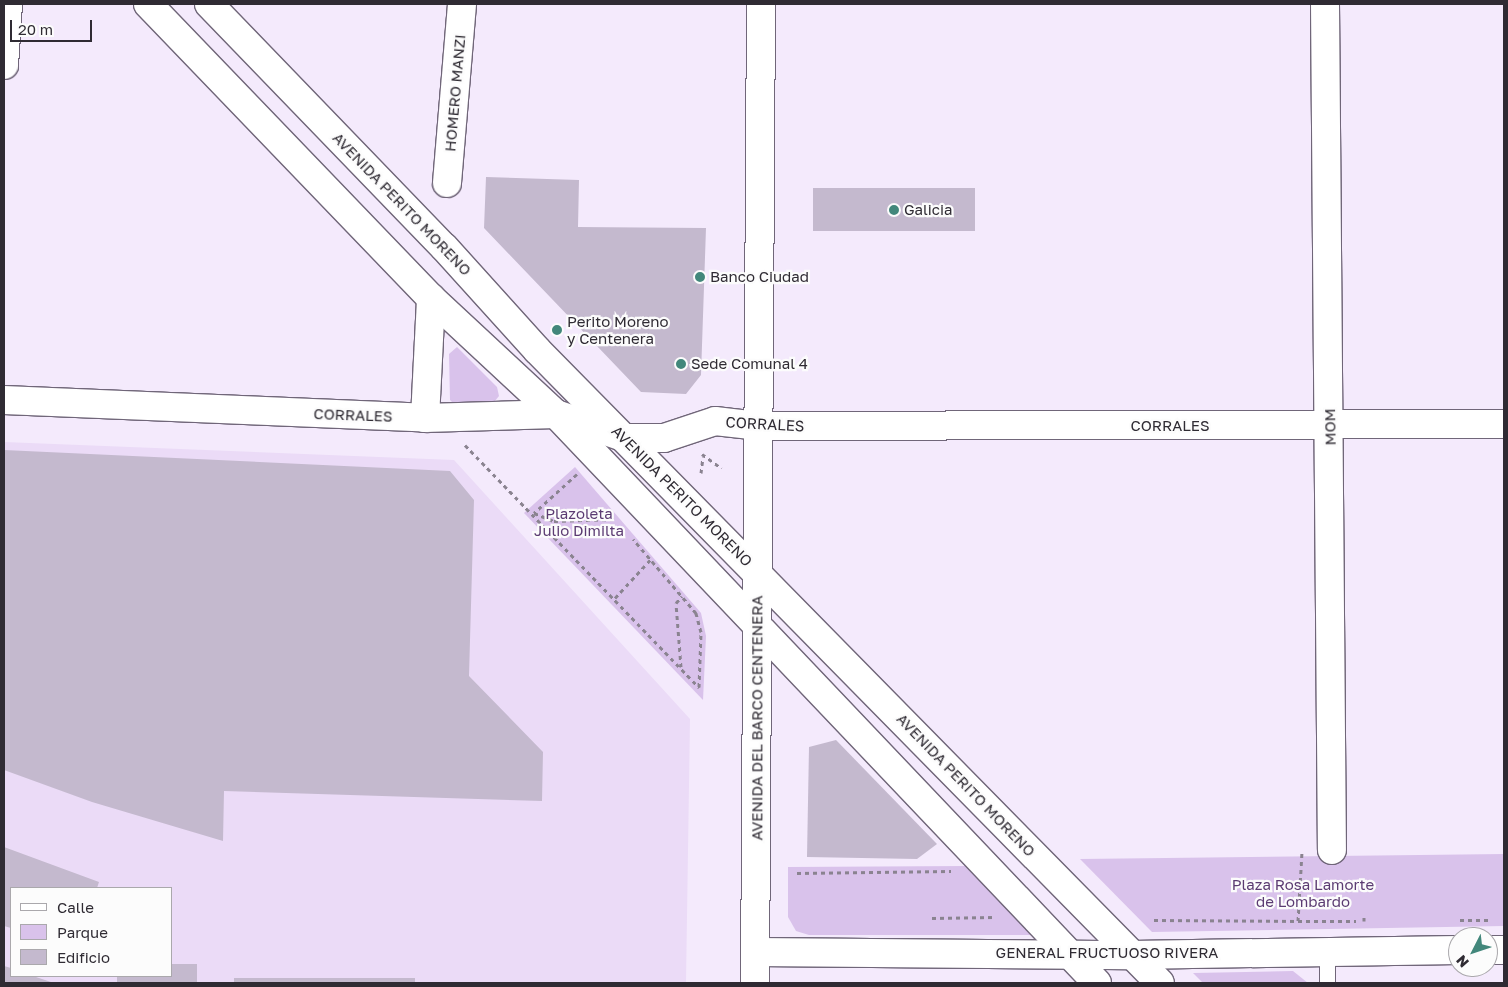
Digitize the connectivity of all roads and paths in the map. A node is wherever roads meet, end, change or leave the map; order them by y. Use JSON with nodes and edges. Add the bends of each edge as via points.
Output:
{"nodes":[{"id":1,"x":8,"y":4,"type":"edge"},
{"id":2,"x":148,"y":4,"type":"edge"},
{"id":3,"x":209,"y":4,"type":"edge"},
{"id":4,"x":462,"y":4,"type":"edge"},
{"id":5,"x":761,"y":4,"type":"edge"},
{"id":6,"x":1325,"y":4,"type":"edge"},
{"id":7,"x":4,"y":64,"type":"edge"},
{"id":8,"x":447,"y":183,"type":"dead end"},
{"id":9,"x":431,"y":298,"type":"junction"},
{"id":10,"x":4,"y":400,"type":"edge"},
{"id":11,"x":556,"y":414,"type":"junction"},
{"id":12,"x":426,"y":418,"type":"junction"},
{"id":13,"x":1504,"y":424,"type":"edge"},
{"id":14,"x":758,"y":426,"type":"junction"},
{"id":15,"x":1330,"y":426,"type":"junction"},
{"id":16,"x":626,"y":438,"type":"junction"},
{"id":17,"x":721,"y":468,"type":"dead end"},
{"id":18,"x":701,"y":472,"type":"dead end"},
{"id":19,"x":584,"y":481,"type":"dead end"},
{"id":20,"x":610,"y":512,"type":"dead end"},
{"id":21,"x":534,"y":513,"type":"junction"},
{"id":22,"x":616,"y":519,"type":"junction"},
{"id":23,"x":622,"y":526,"type":"dead end"},
{"id":24,"x":628,"y":532,"type":"dead end"},
{"id":25,"x":651,"y":559,"type":"junction"},
{"id":26,"x":758,"y":572,"type":"junction"},
{"id":27,"x":682,"y":596,"type":"junction"},
{"id":28,"x":615,"y":598,"type":"junction"},
{"id":29,"x":758,"y":627,"type":"junction"},
{"id":30,"x":681,"y":668,"type":"junction"},
{"id":31,"x":1332,"y":850,"type":"joint"},
{"id":32,"x":961,"y":871,"type":"dead end"},
{"id":33,"x":797,"y":873,"type":"dead end"},
{"id":34,"x":995,"y":911,"type":"dead end"},
{"id":35,"x":1364,"y":915,"type":"dead end"},
{"id":36,"x":1001,"y":917,"type":"dead end"},
{"id":37,"x":1154,"y":920,"type":"dead end"},
{"id":38,"x":1364,"y":922,"type":"dead end"},
{"id":39,"x":1448,"y":950,"type":"edge"},
{"id":40,"x":756,"y":952,"type":"junction"},
{"id":41,"x":1327,"y":952,"type":"junction"},
{"id":42,"x":1069,"y":954,"type":"junction"},
{"id":43,"x":1132,"y":955,"type":"junction"},
{"id":44,"x":755,"y":983,"type":"edge"},
{"id":45,"x":1098,"y":983,"type":"edge"},
{"id":46,"x":1160,"y":983,"type":"edge"},
{"id":47,"x":1327,"y":983,"type":"edge"}],
"edges":[{"from":1,"to":7,"type":"main road"},
{"from":2,"to":9,"type":"main road"},
{"from":3,"to":16,"type":"main road","name":"AVENIDA PERITO MORENO","via":[[444,247],[537,350]]},
{"from":4,"to":8,"type":"main road","name":"HOMERO MANZI"},
{"from":5,"to":14,"type":"main road","name":"AVENIDA DEL BARCO CENTENERA"},
{"from":6,"to":15,"type":"main road","name":"MOM"},
{"from":9,"to":11,"type":"main road"},
{"from":9,"to":12,"type":"main road"},
{"from":10,"to":12,"type":"main road","name":"CORRALES"},
{"from":11,"to":12,"type":"main road","name":"CORRALES"},
{"from":11,"to":16,"type":"main road","name":"CORRALES"},
{"from":11,"to":29,"type":"main road"},
{"from":12,"to":21,"type":"path","via":[[474,450]]},
{"from":13,"to":15,"type":"main road","name":"CORRALES"},
{"from":14,"to":15,"type":"main road","name":"CORRALES"},
{"from":14,"to":16,"type":"main road","name":"CORRALES","via":[[715,421],[664,438]]},
{"from":14,"to":26,"type":"main road","name":"AVENIDA DEL BARCO CENTENERA"},
{"from":15,"to":31,"type":"main road","name":"MOM"},
{"from":16,"to":26,"type":"main road","name":"AVENIDA PERITO MORENO"},
{"from":17,"to":18,"type":"path","via":[[703,457]]},
{"from":19,"to":21,"type":"path","via":[[577,474]]},
{"from":20,"to":22,"type":"path"},
{"from":21,"to":22,"type":"path","via":[[554,521]]},
{"from":21,"to":28,"type":"path"},
{"from":22,"to":23,"type":"path"},
{"from":24,"to":25,"type":"path"},
{"from":25,"to":27,"type":"path"},
{"from":25,"to":28,"type":"path"},
{"from":26,"to":29,"type":"main road","name":"AVENIDA DEL BARCO CENTENERA"},
{"from":26,"to":43,"type":"main road","name":"AVENIDA PERITO MORENO"},
{"from":27,"to":30,"type":"path","via":[[676,603]]},
{"from":27,"to":30,"type":"path","via":[[696,613],[701,632],[699,687]]},
{"from":28,"to":30,"type":"path"},
{"from":29,"to":40,"type":"main road","name":"AVENIDA DEL BARCO CENTENERA"},
{"from":29,"to":42,"type":"main road"},
{"from":31,"to":37,"type":"path","via":[[1302,850],[1298,921]]},
{"from":32,"to":33,"type":"path"},
{"from":34,"to":36,"type":"path"},
{"from":35,"to":38,"type":"path"},
{"from":39,"to":41,"type":"main road","name":"GENERAL FRUCTUOSO RIVERA"},
{"from":40,"to":42,"type":"main road","name":"GENERAL FRUCTUOSO RIVERA"},
{"from":40,"to":44,"type":"main road","name":"AVENIDA DEL BARCO CENTENERA"},
{"from":41,"to":43,"type":"main road","name":"GENERAL FRUCTUOSO RIVERA"},
{"from":41,"to":47,"type":"lane"},
{"from":42,"to":43,"type":"main road","name":"GENERAL FRUCTUOSO RIVERA"},
{"from":42,"to":45,"type":"main road"},
{"from":43,"to":46,"type":"main road","name":"AVENIDA PERITO MORENO"}]}
